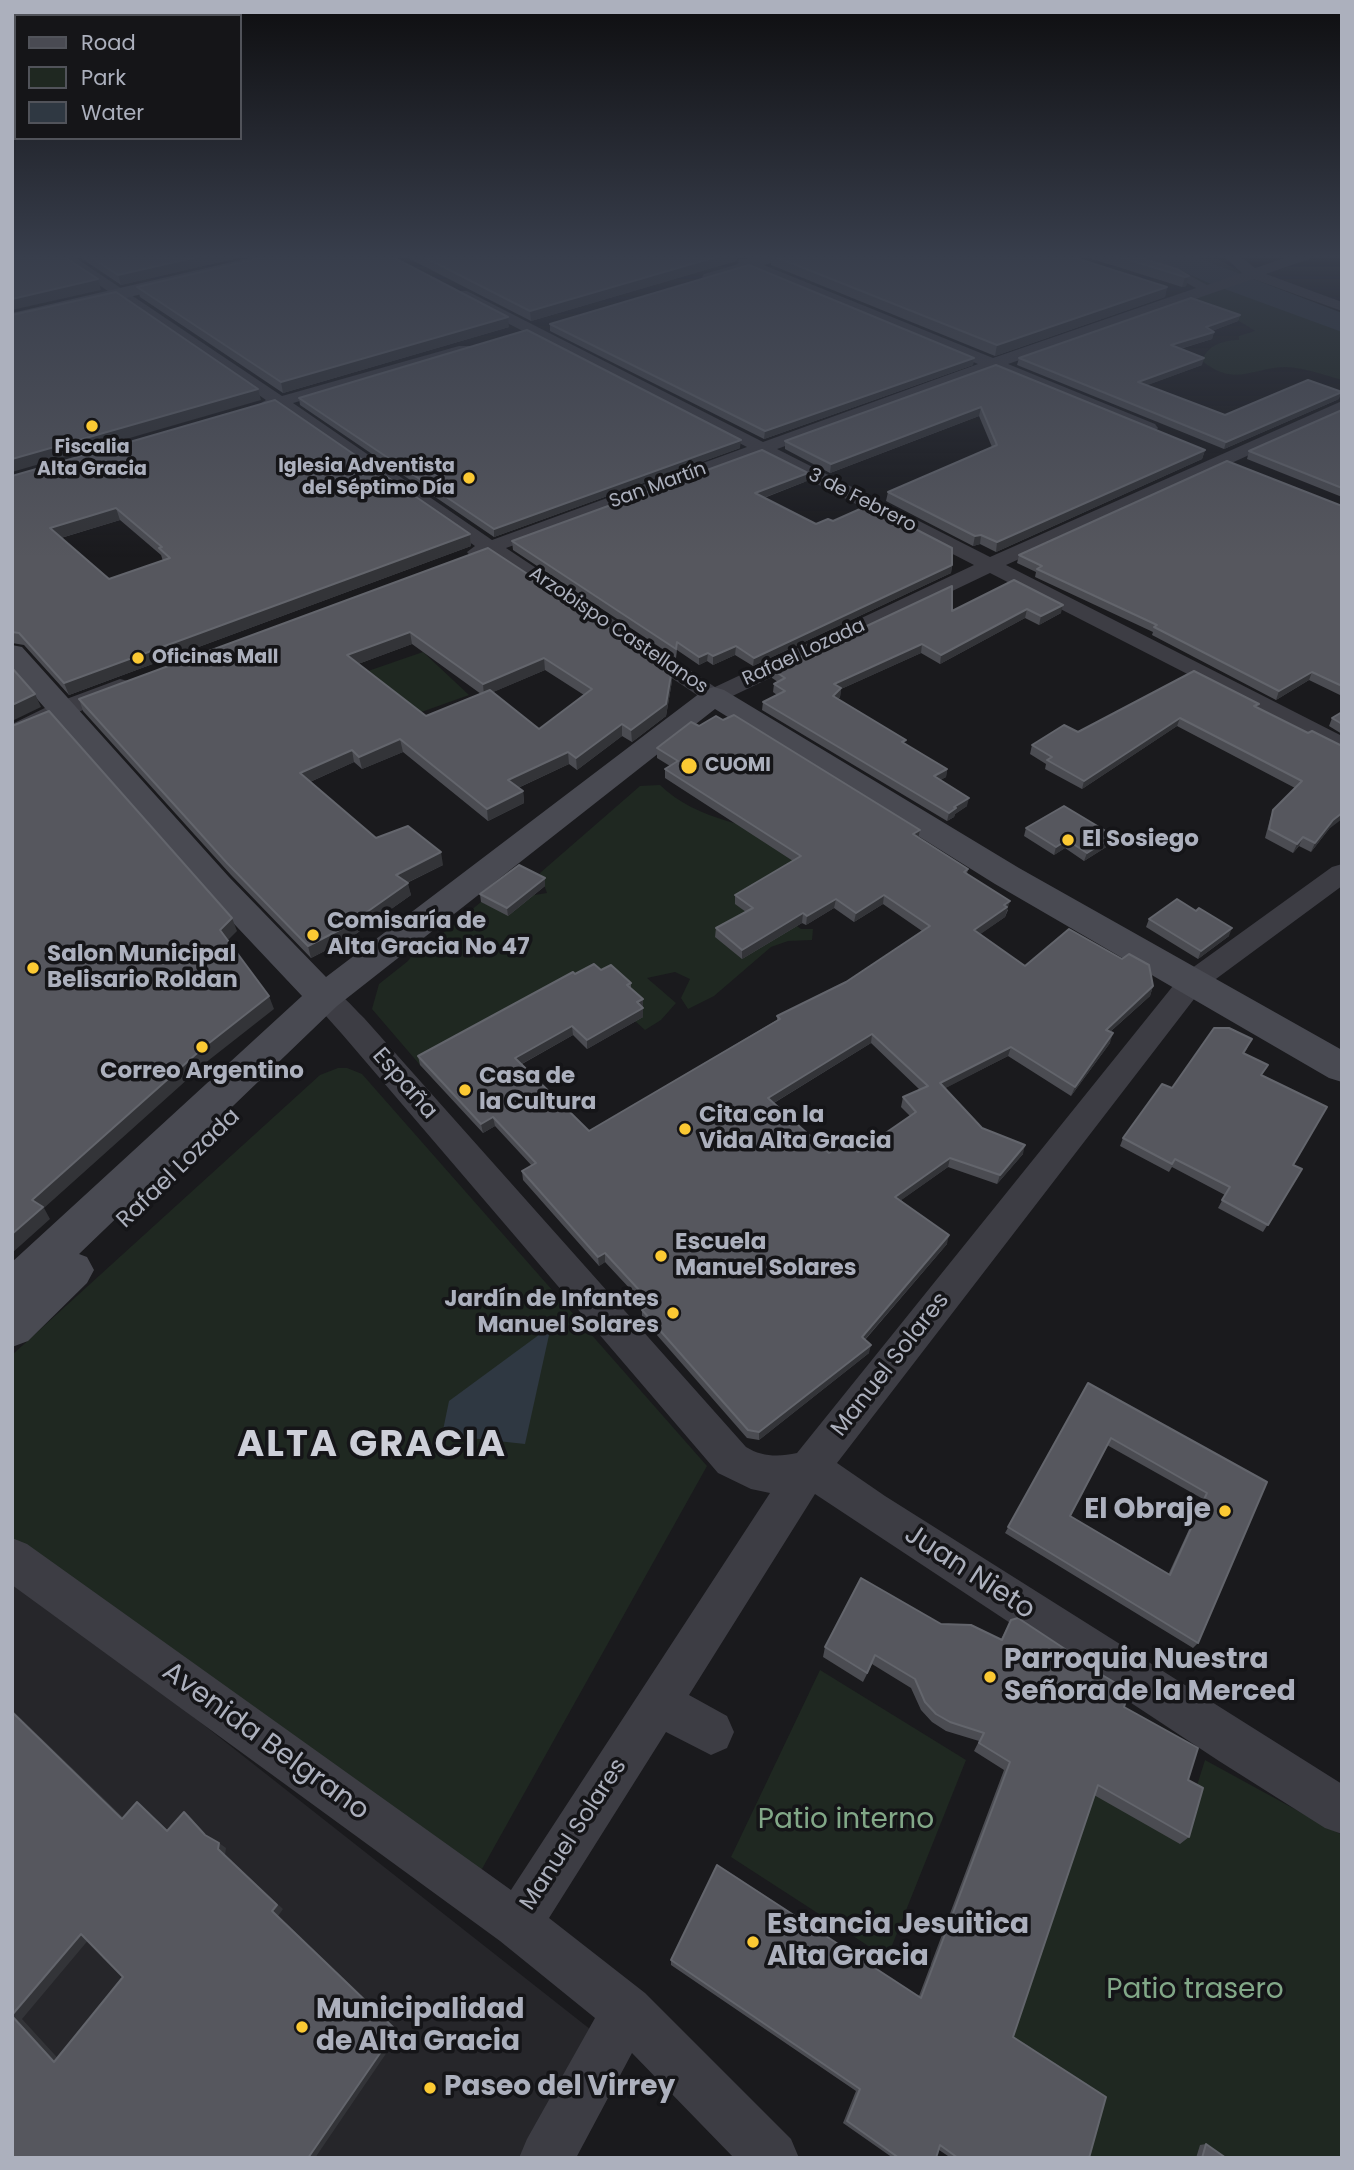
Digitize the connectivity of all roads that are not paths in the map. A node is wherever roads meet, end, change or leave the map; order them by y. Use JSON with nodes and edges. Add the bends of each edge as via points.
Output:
{"nodes":[{"id":1,"x":212,"y":355,"type":"edge"},
{"id":2,"x":441,"y":355,"type":"edge"},
{"id":3,"x":584,"y":355,"type":"edge"},
{"id":4,"x":977,"y":355,"type":"edge"},
{"id":5,"x":1018,"y":355,"type":"edge"},
{"id":6,"x":996,"y":363,"type":"junction"},
{"id":7,"x":279,"y":402,"type":"junction"},
{"id":8,"x":1342,"y":406,"type":"edge"},
{"id":9,"x":253,"y":410,"type":"edge"},
{"id":10,"x":1161,"y":433,"type":"edge"},
{"id":11,"x":762,"y":448,"type":"junction"},
{"id":12,"x":1199,"y":449,"type":"edge"},
{"id":13,"x":1225,"y":460,"type":"junction"},
{"id":14,"x":1248,"y":470,"type":"edge"},
{"id":15,"x":491,"y":547,"type":"junction"},
{"id":16,"x":451,"y":562,"type":"edge"},
{"id":17,"x":988,"y":566,"type":"junction"},
{"id":18,"x":12,"y":653,"type":"edge"},
{"id":19,"x":139,"y":679,"type":"edge"},
{"id":20,"x":715,"y":696,"type":"junction"},
{"id":21,"x":61,"y":709,"type":"junction"},
{"id":22,"x":12,"y":733,"type":"edge"},
{"id":23,"x":1342,"y":746,"type":"edge"},
{"id":24,"x":1342,"y":873,"type":"edge"},
{"id":25,"x":1191,"y":983,"type":"junction"},
{"id":26,"x":324,"y":997,"type":"junction"},
{"id":27,"x":1342,"y":1068,"type":"edge"},
{"id":28,"x":12,"y":1290,"type":"edge"},
{"id":29,"x":12,"y":1327,"type":"edge"},
{"id":30,"x":810,"y":1467,"type":"junction"},
{"id":31,"x":12,"y":1559,"type":"edge"},
{"id":32,"x":659,"y":1703,"type":"junction"},
{"id":33,"x":711,"y":1732,"type":"dead end"},
{"id":34,"x":1342,"y":1811,"type":"edge"},
{"id":35,"x":517,"y":1924,"type":"junction"},
{"id":36,"x":628,"y":2011,"type":"junction"},
{"id":37,"x":546,"y":2158,"type":"edge"},
{"id":38,"x":772,"y":2158,"type":"edge"}],
"edges":[{"from":1,"to":7,"type":"street","name":"Arzobispo Castellanos"},
{"from":2,"to":7,"type":"street"},
{"from":3,"to":11,"type":"street","name":"3 de Febrero"},
{"from":4,"to":6,"type":"street"},
{"from":5,"to":6,"type":"street","name":"San Martín"},
{"from":6,"to":10,"type":"street"},
{"from":6,"to":11,"type":"street","name":"San Martín"},
{"from":7,"to":9,"type":"street"},
{"from":7,"to":15,"type":"street","name":"Arzobispo Castellanos"},
{"from":8,"to":13,"type":"street","name":"Rafael Lozada"},
{"from":11,"to":15,"type":"street","name":"San Martín"},
{"from":11,"to":17,"type":"street","name":"3 de Febrero"},
{"from":12,"to":13,"type":"street"},
{"from":13,"to":14,"type":"street"},
{"from":13,"to":17,"type":"street","name":"Rafael Lozada"},
{"from":15,"to":16,"type":"street","name":"San Martín"},
{"from":15,"to":20,"type":"street","name":"Arzobispo Castellanos"},
{"from":17,"to":20,"type":"street","name":"Rafael Lozada"},
{"from":17,"to":23,"type":"street","name":"3 de Febrero"},
{"from":18,"to":21,"type":"street","name":"España"},
{"from":19,"to":21,"type":"street"},
{"from":20,"to":25,"type":"street","name":"Arzobispo Castellanos"},
{"from":20,"to":26,"type":"street","name":"Rafael Lozada"},
{"from":21,"to":22,"type":"street"},
{"from":21,"to":26,"type":"street","name":"España"},
{"from":24,"to":25,"type":"street","name":"Manuel Solares"},
{"from":25,"to":27,"type":"street","name":"Arzobispo Castellanos"},
{"from":25,"to":30,"type":"street","name":"Manuel Solares"},
{"from":26,"to":28,"type":"street","name":"Rafael Lozada"},
{"from":26,"to":29,"type":"street","name":"Rafael Lozada","via":[[307,1046]]},
{"from":26,"to":30,"type":"street","name":"España","via":[[732,1460],[767,1475]]},
{"from":30,"to":32,"type":"street","name":"Manuel Solares"},
{"from":30,"to":34,"type":"street","name":"Juan Nieto"},
{"from":31,"to":35,"type":"street","name":"Avenida Belgrano"},
{"from":32,"to":33,"type":"street"},
{"from":32,"to":35,"type":"street","name":"Manuel Solares"},
{"from":35,"to":36,"type":"street","name":"Avenida Belgrano"},
{"from":36,"to":37,"type":"street"},
{"from":36,"to":38,"type":"street","name":"Avenida Belgrano"}]}
